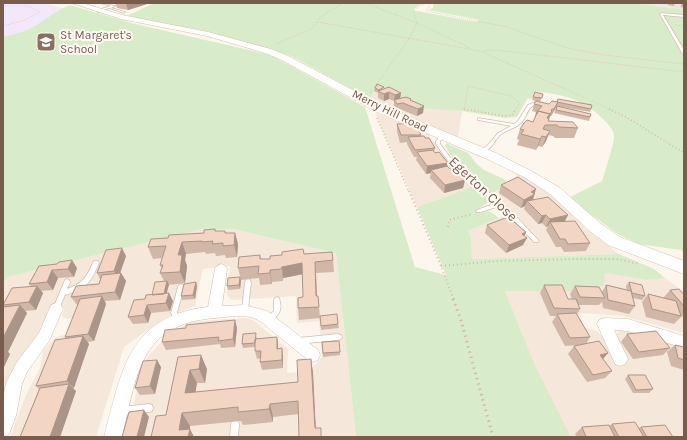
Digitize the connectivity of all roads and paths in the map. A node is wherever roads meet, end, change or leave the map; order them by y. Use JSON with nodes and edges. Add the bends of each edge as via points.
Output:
{"nodes":[{"id":1,"x":75,"y":3,"type":"edge"},
{"id":2,"x":343,"y":3,"type":"edge"},
{"id":3,"x":365,"y":3,"type":"edge"},
{"id":4,"x":426,"y":3,"type":"edge"},
{"id":5,"x":428,"y":3,"type":"edge"},
{"id":6,"x":652,"y":3,"type":"edge"},
{"id":7,"x":659,"y":3,"type":"edge"},
{"id":8,"x":674,"y":3,"type":"edge"},
{"id":9,"x":684,"y":4,"type":"edge"},
{"id":10,"x":3,"y":6,"type":"edge"},
{"id":11,"x":100,"y":7,"type":"edge"},
{"id":12,"x":110,"y":8,"type":"junction"},
{"id":13,"x":684,"y":8,"type":"edge"},
{"id":14,"x":124,"y":12,"type":"dead end"},
{"id":15,"x":684,"y":16,"type":"edge"},
{"id":16,"x":318,"y":22,"type":"junction"},
{"id":17,"x":417,"y":22,"type":"junction"},
{"id":18,"x":3,"y":26,"type":"edge"},
{"id":19,"x":409,"y":39,"type":"junction"},
{"id":20,"x":473,"y":50,"type":"junction"},
{"id":21,"x":268,"y":51,"type":"junction"},
{"id":22,"x":480,"y":51,"type":"junction"},
{"id":23,"x":684,"y":53,"type":"edge"},
{"id":24,"x":684,"y":64,"type":"edge"},
{"id":25,"x":684,"y":72,"type":"edge"},
{"id":26,"x":468,"y":86,"type":"joint"},
{"id":27,"x":369,"y":102,"type":"junction"},
{"id":28,"x":546,"y":105,"type":"edge"},
{"id":29,"x":479,"y":118,"type":"dead end"},
{"id":30,"x":514,"y":125,"type":"junction"},
{"id":31,"x":443,"y":136,"type":"junction"},
{"id":32,"x":481,"y":152,"type":"junction"},
{"id":33,"x":684,"y":153,"type":"edge"},
{"id":34,"x":499,"y":204,"type":"junction"},
{"id":35,"x":479,"y":211,"type":"joint"},
{"id":36,"x":448,"y":227,"type":"dead end"},
{"id":37,"x":536,"y":241,"type":"dead end"},
{"id":38,"x":96,"y":263,"type":"dead end"},
{"id":39,"x":640,"y":264,"type":"dead end"},
{"id":40,"x":441,"y":266,"type":"junction"},
{"id":41,"x":684,"y":268,"type":"edge"},
{"id":42,"x":221,"y":269,"type":"dead end"},
{"id":43,"x":67,"y":282,"type":"dead end"},
{"id":44,"x":248,"y":282,"type":"dead end"},
{"id":45,"x":180,"y":288,"type":"dead end"},
{"id":46,"x":63,"y":293,"type":"junction"},
{"id":47,"x":277,"y":300,"type":"dead end"},
{"id":48,"x":56,"y":309,"type":"joint"},
{"id":49,"x":245,"y":310,"type":"junction"},
{"id":50,"x":214,"y":312,"type":"junction"},
{"id":51,"x":177,"y":320,"type":"junction"},
{"id":52,"x":268,"y":320,"type":"junction"},
{"id":53,"x":338,"y":337,"type":"dead end"},
{"id":54,"x":296,"y":341,"type":"junction"},
{"id":55,"x":684,"y":342,"type":"edge"},
{"id":56,"x":313,"y":355,"type":"dead end"},
{"id":57,"x":620,"y":359,"type":"dead end"},
{"id":58,"x":149,"y":408,"type":"dead end"},
{"id":59,"x":120,"y":412,"type":"junction"},
{"id":60,"x":235,"y":424,"type":"dead end"},
{"id":61,"x":3,"y":428,"type":"edge"},
{"id":62,"x":113,"y":437,"type":"edge"},
{"id":63,"x":234,"y":437,"type":"edge"},
{"id":64,"x":494,"y":437,"type":"edge"}],
"edges":[{"from":1,"to":11,"type":"street","name":"Merry Hill Road"},
{"from":2,"to":16,"type":"path","via":[[327,12]]},
{"from":3,"to":17,"type":"path"},
{"from":4,"to":17,"type":"path","via":[[413,10]]},
{"from":5,"to":24,"type":"path","via":[[430,5],[426,11],[507,27],[567,48]]},
{"from":6,"to":7,"type":"path"},
{"from":7,"to":13,"type":"path"},
{"from":8,"to":9,"type":"path"},
{"from":10,"to":18,"type":"path","via":[[31,7],[40,12],[25,20]]},
{"from":11,"to":12,"type":"lane"},
{"from":11,"to":12,"type":"lane","via":[[114,6]]},
{"from":11,"to":21,"type":"street","name":"Merry Hill Road","via":[[146,23],[208,34]]},
{"from":12,"to":14,"type":"lane"},
{"from":15,"to":23,"type":"lane","via":[[662,14]]},
{"from":16,"to":19,"type":"path"},
{"from":16,"to":21,"type":"path","via":[[305,34],[278,43]]},
{"from":17,"to":19,"type":"path"},
{"from":17,"to":20,"type":"path"},
{"from":19,"to":20,"type":"path"},
{"from":19,"to":27,"type":"path","via":[[373,88],[368,98]]},
{"from":20,"to":22,"type":"path"},
{"from":21,"to":27,"type":"street","name":"Merry Hill Road","via":[[305,67]]},
{"from":22,"to":25,"type":"path","via":[[497,50]]},
{"from":22,"to":33,"type":"path","via":[[626,117]]},
{"from":26,"to":26,"type":"path","via":[[512,96],[520,102],[512,115],[464,110]]},
{"from":27,"to":31,"type":"street","name":"Merry Hill Road"},
{"from":27,"to":40,"type":"path"},
{"from":28,"to":30,"type":"lane","via":[[532,104],[520,122]]},
{"from":29,"to":30,"type":"lane"},
{"from":30,"to":32,"type":"lane","via":[[498,134],[490,146]]},
{"from":31,"to":32,"type":"street","name":"Merry Hill Road"},
{"from":31,"to":34,"type":"lane","name":"Egerton Close","via":[[438,140],[438,144],[454,166]]},
{"from":32,"to":41,"type":"street","name":"Merry Hill Road","via":[[547,185],[593,227],[615,242]]},
{"from":34,"to":35,"type":"lane"},
{"from":34,"to":37,"type":"lane","name":"Egerton Close"},
{"from":35,"to":36,"type":"path","via":[[449,220]]},
{"from":38,"to":46,"type":"lane","via":[[86,284]]},
{"from":39,"to":40,"type":"path","via":[[618,259],[574,259]]},
{"from":40,"to":64,"type":"path","via":[[460,317]]},
{"from":42,"to":50,"type":"street"},
{"from":43,"to":46,"type":"lane"},
{"from":44,"to":49,"type":"lane"},
{"from":45,"to":51,"type":"lane","via":[[174,313]]},
{"from":46,"to":48,"type":"lane"},
{"from":47,"to":52,"type":"lane","via":[[276,312]]},
{"from":48,"to":61,"type":"street","via":[[44,337],[22,367],[14,383],[8,416]]},
{"from":49,"to":50,"type":"street"},
{"from":49,"to":52,"type":"street","via":[[262,315]]},
{"from":50,"to":51,"type":"street","via":[[200,312]]},
{"from":51,"to":59,"type":"street","via":[[161,329],[138,354]]},
{"from":52,"to":54,"type":"street"},
{"from":53,"to":54,"type":"lane"},
{"from":54,"to":56,"type":"street"},
{"from":55,"to":57,"type":"street","via":[[628,325],[604,324]]},
{"from":58,"to":59,"type":"lane"},
{"from":59,"to":62,"type":"street"},
{"from":60,"to":63,"type":"lane"}]}
